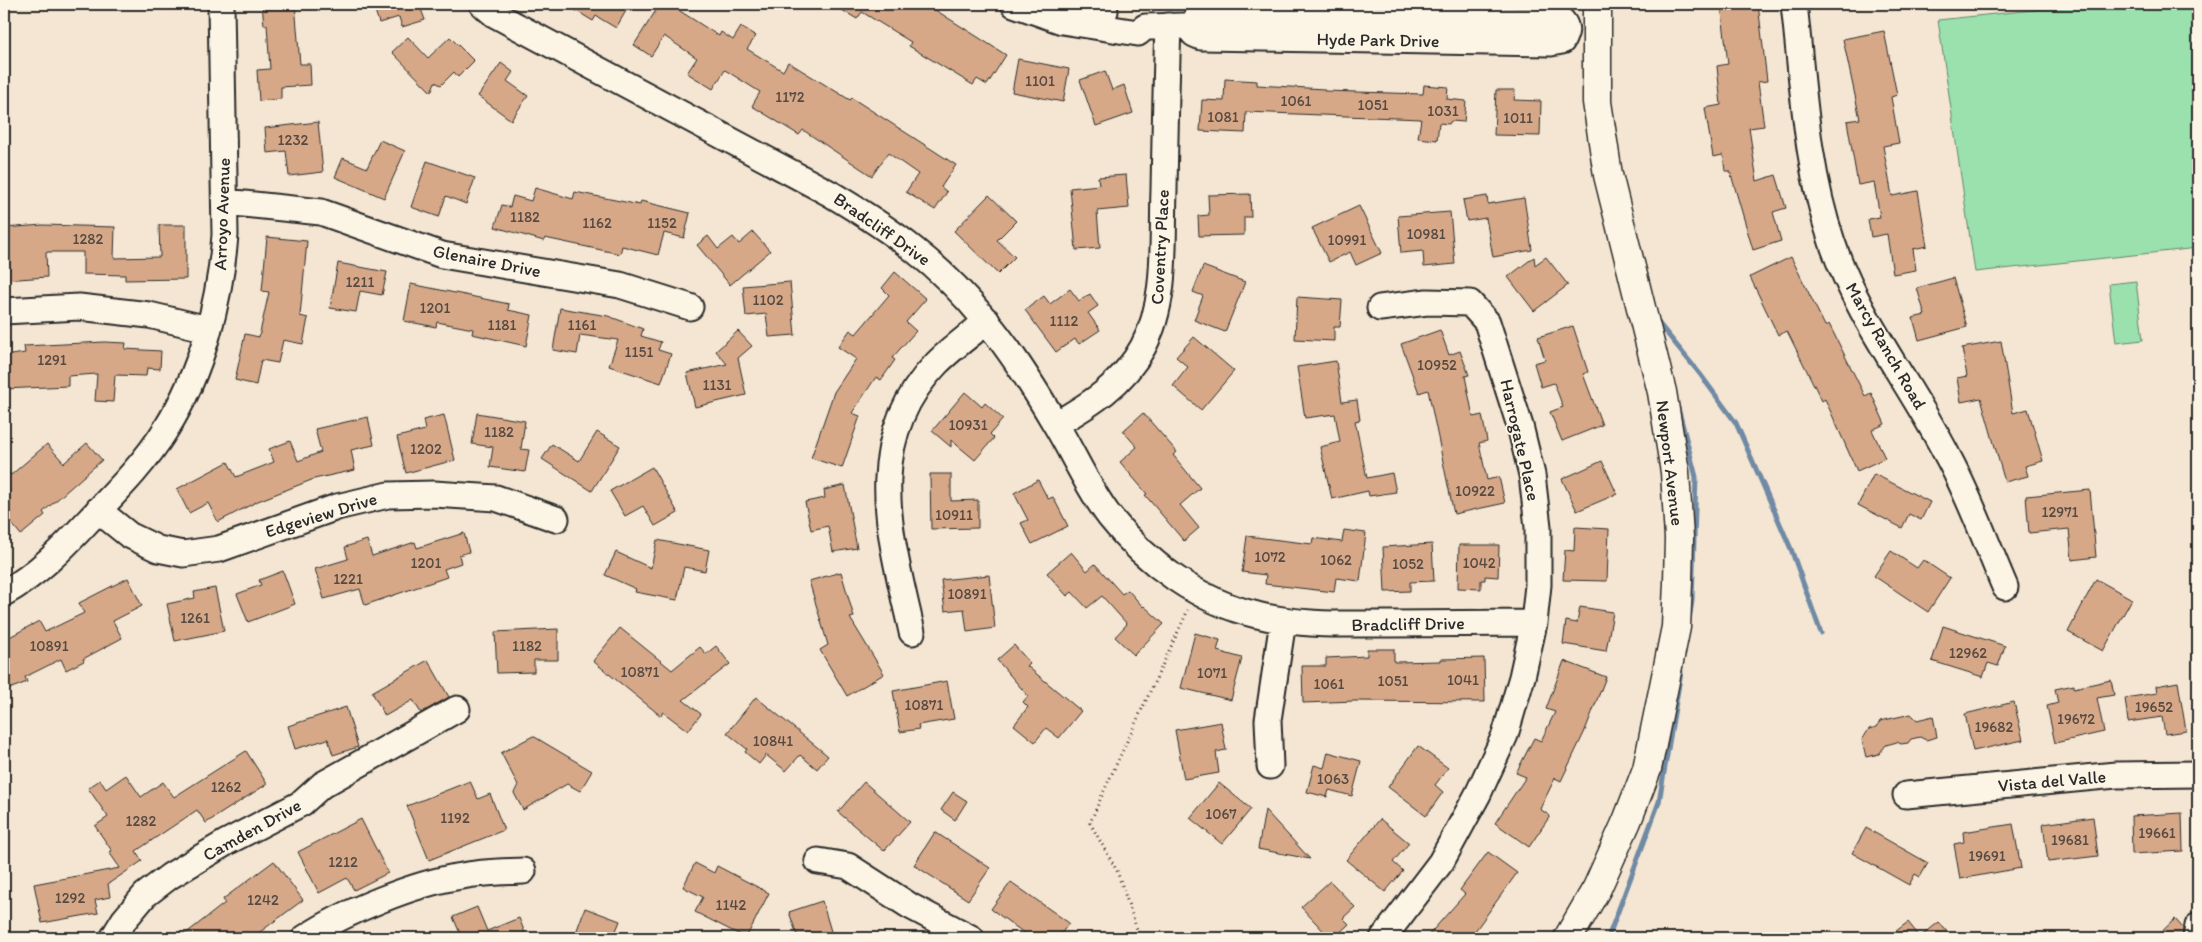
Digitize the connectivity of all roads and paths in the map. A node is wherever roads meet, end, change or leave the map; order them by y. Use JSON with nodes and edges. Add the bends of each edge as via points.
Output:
{"nodes":[{"id":1,"x":221,"y":4,"type":"edge"},
{"id":2,"x":482,"y":4,"type":"edge"},
{"id":3,"x":1014,"y":4,"type":"edge"},
{"id":4,"x":1068,"y":4,"type":"edge"},
{"id":5,"x":1597,"y":4,"type":"edge"},
{"id":6,"x":1794,"y":4,"type":"edge"},
{"id":7,"x":1168,"y":26,"type":"junction"},
{"id":8,"x":1597,"y":34,"type":"junction"},
{"id":9,"x":225,"y":202,"type":"junction"},
{"id":10,"x":690,"y":307,"type":"dead end"},
{"id":11,"x":1380,"y":308,"type":"dead end"},
{"id":12,"x":4,"y":311,"type":"edge"},
{"id":13,"x":987,"y":322,"type":"junction"},
{"id":14,"x":208,"y":329,"type":"junction"},
{"id":15,"x":1056,"y":424,"type":"junction"},
{"id":16,"x":98,"y":510,"type":"junction"},
{"id":17,"x":556,"y":519,"type":"dead end"},
{"id":18,"x":2005,"y":586,"type":"dead end"},
{"id":19,"x":1197,"y":591,"type":"junction"},
{"id":20,"x":4,"y":594,"type":"edge"},
{"id":21,"x":1283,"y":621,"type":"junction"},
{"id":22,"x":1534,"y":623,"type":"junction"},
{"id":23,"x":912,"y":632,"type":"dead end"},
{"id":24,"x":458,"y":709,"type":"dead end"},
{"id":25,"x":1270,"y":766,"type":"dead end"},
{"id":26,"x":2198,"y":774,"type":"edge"},
{"id":27,"x":1906,"y":795,"type":"dead end"},
{"id":28,"x":818,"y":861,"type":"dead end"},
{"id":29,"x":523,"y":871,"type":"dead end"},
{"id":30,"x":2198,"y":926,"type":"edge"},
{"id":31,"x":113,"y":938,"type":"edge"},
{"id":32,"x":304,"y":938,"type":"edge"},
{"id":33,"x":972,"y":938,"type":"edge"},
{"id":34,"x":1140,"y":938,"type":"edge"},
{"id":35,"x":1384,"y":938,"type":"edge"},
{"id":36,"x":1568,"y":938,"type":"edge"},
{"id":37,"x":2196,"y":938,"type":"edge"}],
"edges":[{"from":1,"to":9,"type":"street","name":"Arroyo Avenue"},
{"from":2,"to":13,"type":"street","name":"Bradcliff Drive","via":[[494,14],[831,194],[882,225],[947,277]]},
{"from":3,"to":7,"type":"street","name":"Hyde Park Drive","via":[[1062,21],[1138,33]]},
{"from":4,"to":7,"type":"street"},
{"from":5,"to":8,"type":"main road","name":"Newport Avenue"},
{"from":6,"to":18,"type":"street","name":"Marcy Ranch Road","via":[[1809,147],[1832,243],[1856,298],[1948,456]]},
{"from":7,"to":8,"type":"street","name":"Hyde Park Drive","via":[[1220,17],[1552,21],[1566,25],[1567,33]]},
{"from":7,"to":15,"type":"street","name":"Coventry Place","via":[[1162,270],[1156,314],[1143,347],[1123,376],[1107,392]]},
{"from":8,"to":36,"type":"main road","name":"Newport Avenue","via":[[1597,102],[1608,174],[1662,392],[1675,472],[1680,538],[1676,627],[1647,769],[1597,888]]},
{"from":9,"to":10,"type":"street","name":"Glenaire Drive","via":[[321,212],[442,255],[620,285]]},
{"from":9,"to":14,"type":"street","name":"Arroyo Avenue","via":[[223,267]]},
{"from":11,"to":22,"type":"street","name":"Harrogate Place","via":[[1427,302],[1470,303],[1488,322],[1532,476],[1538,527]]},
{"from":12,"to":14,"type":"street","via":[[78,307],[149,315]]},
{"from":13,"to":15,"type":"street","name":"Bradcliff Drive","via":[[1014,357]]},
{"from":13,"to":23,"type":"street","via":[[937,363],[917,388],[904,411],[890,453],[887,503],[893,548]]},
{"from":14,"to":16,"type":"street","name":"Arroyo Avenue","via":[[196,367],[166,428],[133,473]]},
{"from":15,"to":19,"type":"street","name":"Bradcliff Drive","via":[[1109,516],[1132,543]]},
{"from":16,"to":17,"type":"street","name":"Edgeview Drive","via":[[129,536],[158,549],[183,554],[218,549],[337,507],[388,496],[434,494],[496,498]]},
{"from":16,"to":20,"type":"street","name":"Arroyo Avenue","via":[[42,566]]},
{"from":19,"to":21,"type":"street","name":"Bradcliff Drive","via":[[1208,599]]},
{"from":19,"to":34,"type":"path","via":[[1090,824],[1117,871]]},
{"from":21,"to":22,"type":"street","name":"Bradcliff Drive","via":[[1339,624]]},
{"from":21,"to":25,"type":"street","via":[[1268,720]]},
{"from":22,"to":35,"type":"street","name":"Harrogate Place","via":[[1505,735],[1478,794],[1441,862]]},
{"from":24,"to":31,"type":"street","name":"Camden Drive","via":[[322,785],[302,803],[170,876],[145,895]]},
{"from":26,"to":27,"type":"street","name":"Vista del Valle","via":[[2116,775]]},
{"from":28,"to":33,"type":"street","via":[[848,866],[910,906]]},
{"from":29,"to":32,"type":"street","via":[[461,876],[416,888],[368,906]]},
{"from":30,"to":37,"type":"street"}]}
